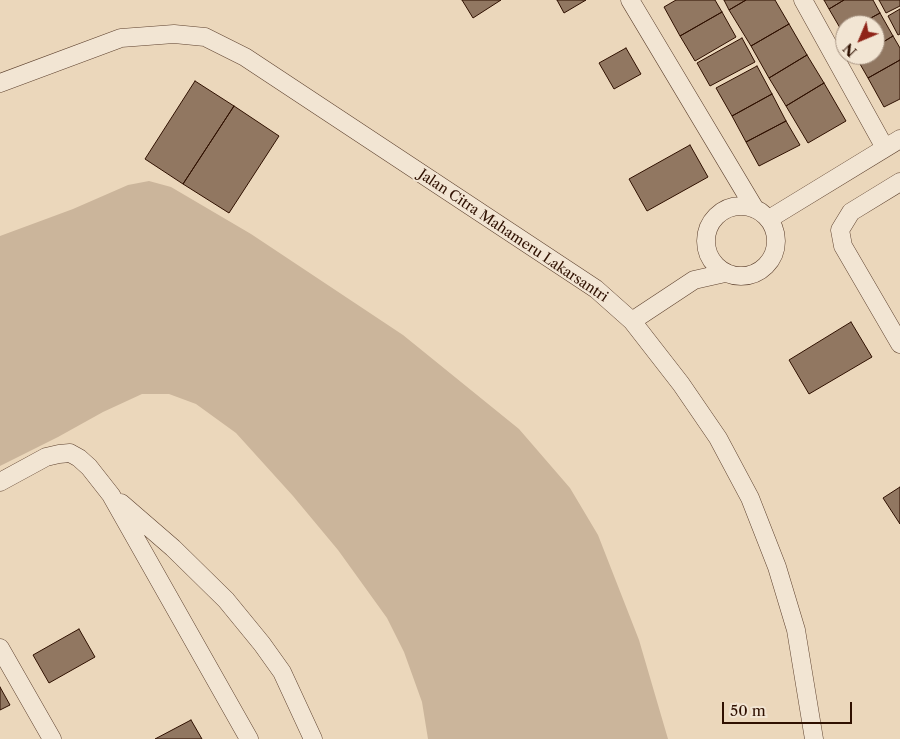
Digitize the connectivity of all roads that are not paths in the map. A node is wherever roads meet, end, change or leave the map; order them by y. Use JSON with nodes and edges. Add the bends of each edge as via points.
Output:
{"nodes":[{"id":1,"x":630,"y":0,"type":"edge"},
{"id":2,"x":803,"y":0,"type":"edge"},
{"id":3,"x":0,"y":83,"type":"edge"},
{"id":4,"x":893,"y":143,"type":"edge"},
{"id":5,"x":900,"y":182,"type":"edge"},
{"id":6,"x":755,"y":209,"type":"junction"},
{"id":7,"x":769,"y":219,"type":"junction"},
{"id":8,"x":709,"y":256,"type":"junction"},
{"id":9,"x":725,"y":273,"type":"junction"},
{"id":10,"x":694,"y":280,"type":"junction"},
{"id":11,"x":632,"y":320,"type":"junction"},
{"id":12,"x":900,"y":344,"type":"edge"},
{"id":13,"x":0,"y":482,"type":"edge"},
{"id":14,"x":112,"y":495,"type":"junction"},
{"id":15,"x":0,"y":648,"type":"edge"},
{"id":16,"x":52,"y":739,"type":"edge"},
{"id":17,"x":249,"y":739,"type":"edge"},
{"id":18,"x":313,"y":739,"type":"edge"},
{"id":19,"x":814,"y":739,"type":"edge"}],
"edges":[{"from":1,"to":6,"type":"street"},
{"from":2,"to":4,"type":"street"},
{"from":3,"to":11,"type":"street","name":"Jalan Citra Mahameru Lakarsantri","via":[[121,38],[174,34],[205,36],[245,58],[596,289]]},
{"from":4,"to":7,"type":"street"},
{"from":5,"to":12,"type":"street","via":[[851,212],[840,230],[843,246]]},
{"from":6,"to":7,"type":"street"},
{"from":6,"to":8,"type":"street","via":[[731,207],[720,213],[707,232]]},
{"from":7,"to":9,"type":"street","via":[[777,236],[773,258],[767,267],[747,276]]},
{"from":8,"to":9,"type":"street"},
{"from":8,"to":10,"type":"street"},
{"from":9,"to":10,"type":"street"},
{"from":10,"to":11,"type":"street"},
{"from":11,"to":19,"type":"street","name":"Jalan Citra Mahameru Lakarsantri","via":[[718,438],[750,498],[777,567],[796,630]]},
{"from":13,"to":14,"type":"street","via":[[46,457],[70,453],[89,467]]},
{"from":14,"to":17,"type":"street"},
{"from":14,"to":18,"type":"street","via":[[173,548],[238,614],[282,672]]},
{"from":15,"to":16,"type":"street"}]}
